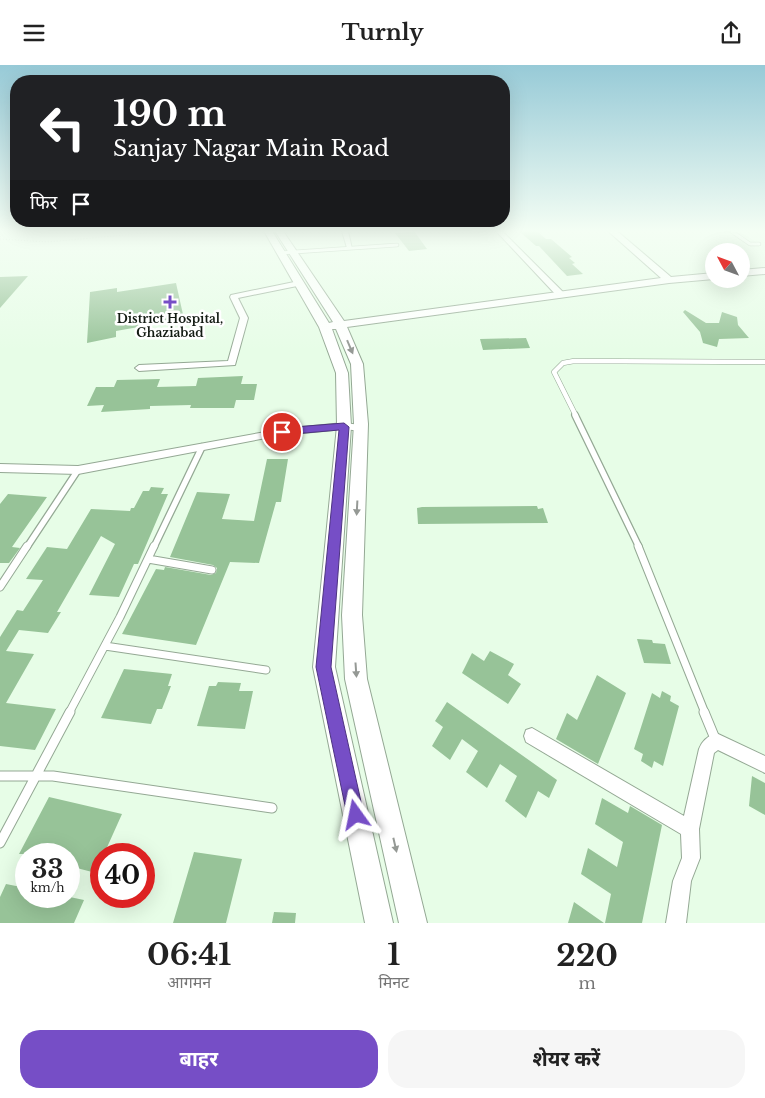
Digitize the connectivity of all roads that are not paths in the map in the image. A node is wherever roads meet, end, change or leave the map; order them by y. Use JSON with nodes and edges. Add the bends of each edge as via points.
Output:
{"nodes":[{"id":1,"x":293,"y":271,"type":"edge"},
{"id":2,"x":298,"y":271,"type":"edge"},
{"id":3,"x":538,"y":271,"type":"edge"},
{"id":4,"x":658,"y":271,"type":"edge"},
{"id":5,"x":765,"y":271,"type":"edge"},
{"id":6,"x":750,"y":272,"type":"edge"},
{"id":7,"x":705,"y":277,"type":"edge"},
{"id":8,"x":668,"y":280,"type":"junction"},
{"id":9,"x":298,"y":283,"type":"junction"},
{"id":10,"x":561,"y":295,"type":"junction"},
{"id":11,"x":333,"y":326,"type":"junction"},
{"id":12,"x":765,"y":362,"type":"edge"},
{"id":13,"x":138,"y":368,"type":"dead end"},
{"id":14,"x":352,"y":427,"type":"junction"},
{"id":15,"x":202,"y":447,"type":"junction"},
{"id":16,"x":0,"y":468,"type":"edge"},
{"id":17,"x":78,"y":470,"type":"junction"},
{"id":18,"x":148,"y":559,"type":"junction"},
{"id":19,"x":212,"y":570,"type":"dead end"},
{"id":20,"x":0,"y":587,"type":"edge"},
{"id":21,"x":105,"y":645,"type":"junction"},
{"id":22,"x":266,"y":670,"type":"dead end"},
{"id":23,"x":532,"y":736,"type":"dead end"},
{"id":24,"x":716,"y":741,"type":"junction"},
{"id":25,"x":765,"y":765,"type":"edge"},
{"id":26,"x":0,"y":776,"type":"edge"},
{"id":27,"x":35,"y":777,"type":"junction"},
{"id":28,"x":272,"y":808,"type":"dead end"},
{"id":29,"x":690,"y":829,"type":"junction"},
{"id":30,"x":0,"y":843,"type":"edge"},
{"id":31,"x":379,"y":923,"type":"edge"},
{"id":32,"x":413,"y":923,"type":"edge"},
{"id":33,"x":676,"y":923,"type":"edge"}],
"edges":[{"from":1,"to":9,"type":"street"},
{"from":2,"to":11,"type":"street"},
{"from":3,"to":10,"type":"street"},
{"from":4,"to":8,"type":"street"},
{"from":5,"to":6,"type":"street"},
{"from":7,"to":8,"type":"street"},
{"from":8,"to":10,"type":"street"},
{"from":9,"to":11,"type":"street"},
{"from":9,"to":13,"type":"street","via":[[234,297],[244,318],[232,363]]},
{"from":10,"to":11,"type":"street"},
{"from":11,"to":14,"type":"street"},
{"from":12,"to":24,"type":"lane","via":[[574,361],[563,363],[554,372],[636,540]]},
{"from":14,"to":15,"type":"street","via":[[282,432]]},
{"from":14,"to":31,"type":"street","via":[[324,667]]},
{"from":14,"to":32,"type":"street","one_way":true,"via":[[352,615],[356,679]]},
{"from":15,"to":17,"type":"street"},
{"from":15,"to":18,"type":"lane"},
{"from":16,"to":17,"type":"street"},
{"from":17,"to":20,"type":"lane"},
{"from":18,"to":19,"type":"lane"},
{"from":18,"to":21,"type":"lane"},
{"from":21,"to":22,"type":"lane"},
{"from":21,"to":27,"type":"lane"},
{"from":23,"to":29,"type":"street"},
{"from":24,"to":25,"type":"street"},
{"from":24,"to":29,"type":"street","via":[[707,749]]},
{"from":26,"to":27,"type":"lane"},
{"from":27,"to":28,"type":"lane","via":[[53,776]]},
{"from":27,"to":30,"type":"lane"},
{"from":29,"to":33,"type":"street","via":[[691,858],[682,881]]}]}
